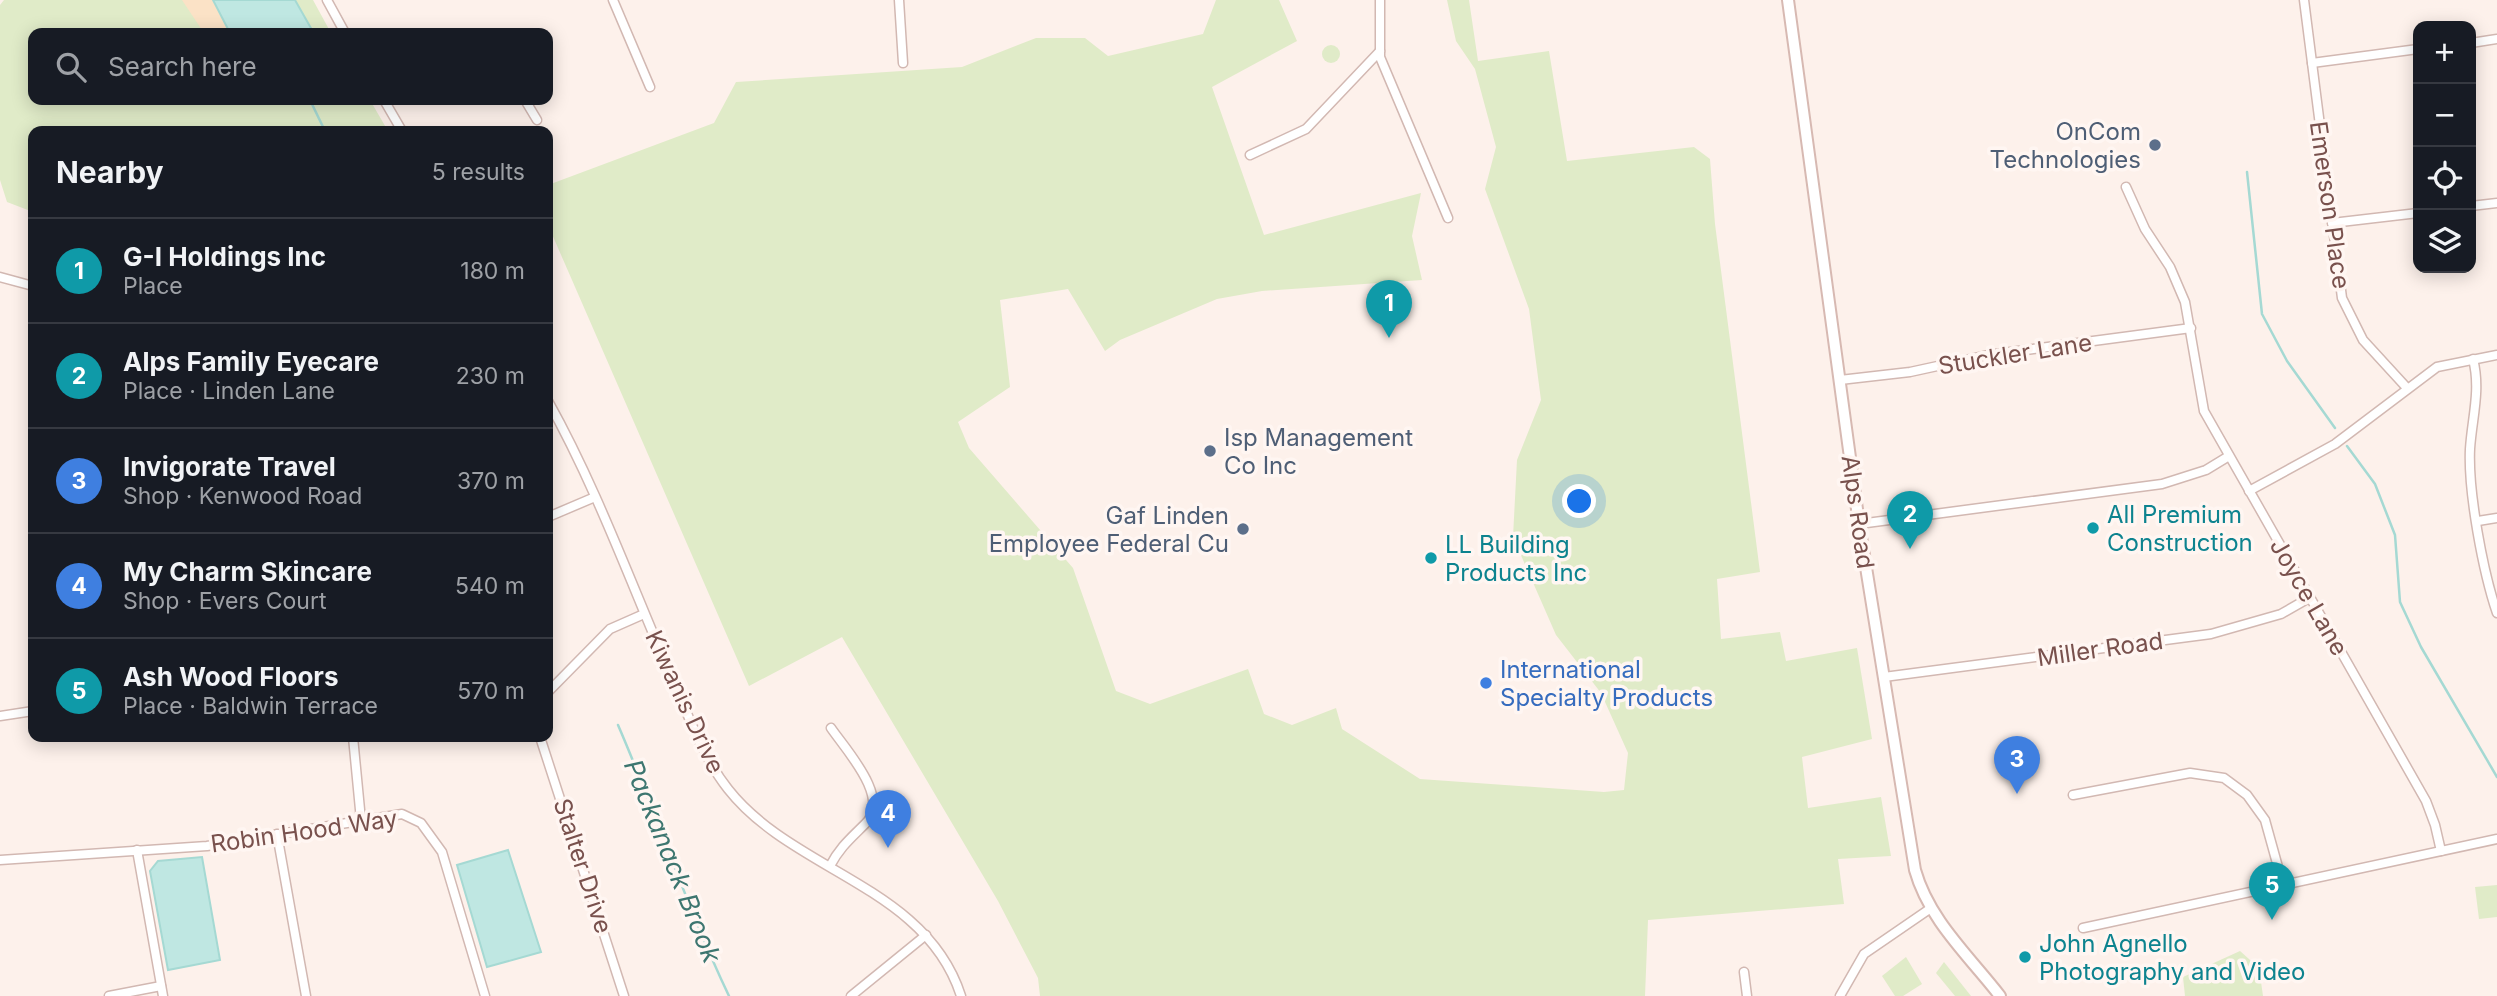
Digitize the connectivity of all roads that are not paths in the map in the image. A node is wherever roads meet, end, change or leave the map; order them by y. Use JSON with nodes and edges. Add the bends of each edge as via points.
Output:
{"nodes":[{"id":1,"x":327,"y":0,"type":"edge"},
{"id":2,"x":613,"y":0,"type":"edge"},
{"id":3,"x":899,"y":0,"type":"edge"},
{"id":4,"x":1380,"y":0,"type":"edge"},
{"id":5,"x":1788,"y":0,"type":"edge"},
{"id":6,"x":2304,"y":0,"type":"edge"},
{"id":7,"x":342,"y":28,"type":"edge"},
{"id":8,"x":2497,"y":39,"type":"edge"},
{"id":9,"x":2476,"y":42,"type":"edge"},
{"id":10,"x":2413,"y":50,"type":"edge"},
{"id":11,"x":1380,"y":51,"type":"junction"},
{"id":12,"x":903,"y":63,"type":"dead end"},
{"id":13,"x":2312,"y":63,"type":"junction"},
{"id":14,"x":650,"y":87,"type":"dead end"},
{"id":15,"x":388,"y":105,"type":"edge"},
{"id":16,"x":529,"y":105,"type":"edge"},
{"id":17,"x":537,"y":120,"type":"dead end"},
{"id":18,"x":399,"y":126,"type":"edge"},
{"id":19,"x":1250,"y":155,"type":"dead end"},
{"id":20,"x":2126,"y":187,"type":"dead end"},
{"id":21,"x":2497,"y":202,"type":"edge"},
{"id":22,"x":2476,"y":205,"type":"edge"},
{"id":23,"x":2413,"y":213,"type":"edge"},
{"id":24,"x":1448,"y":218,"type":"dead end"},
{"id":25,"x":2332,"y":223,"type":"junction"},
{"id":26,"x":0,"y":277,"type":"edge"},
{"id":27,"x":28,"y":285,"type":"edge"},
{"id":28,"x":2190,"y":328,"type":"junction"},
{"id":29,"x":2497,"y":355,"type":"edge"},
{"id":30,"x":2473,"y":359,"type":"junction"},
{"id":31,"x":1840,"y":380,"type":"junction"},
{"id":32,"x":2407,"y":388,"type":"junction"},
{"id":33,"x":553,"y":411,"type":"edge"},
{"id":34,"x":2229,"y":456,"type":"junction"},
{"id":35,"x":2249,"y":491,"type":"junction"},
{"id":36,"x":595,"y":497,"type":"junction"},
{"id":37,"x":553,"y":515,"type":"edge"},
{"id":38,"x":2497,"y":519,"type":"edge"},
{"id":39,"x":2478,"y":521,"type":"junction"},
{"id":40,"x":1859,"y":524,"type":"junction"},
{"id":41,"x":2309,"y":598,"type":"junction"},
{"id":42,"x":2497,"y":612,"type":"edge"},
{"id":43,"x":644,"y":614,"type":"junction"},
{"id":44,"x":1884,"y":677,"type":"junction"},
{"id":45,"x":553,"y":687,"type":"edge"},
{"id":46,"x":28,"y":712,"type":"edge"},
{"id":47,"x":0,"y":716,"type":"edge"},
{"id":48,"x":831,"y":728,"type":"dead end"},
{"id":49,"x":353,"y":742,"type":"edge"},
{"id":50,"x":542,"y":742,"type":"edge"},
{"id":51,"x":2073,"y":795,"type":"dead end"},
{"id":52,"x":361,"y":820,"type":"junction"},
{"id":53,"x":277,"y":834,"type":"junction"},
{"id":54,"x":2497,"y":839,"type":"edge"},
{"id":55,"x":137,"y":850,"type":"junction"},
{"id":56,"x":2441,"y":851,"type":"junction"},
{"id":57,"x":0,"y":860,"type":"edge"},
{"id":58,"x":830,"y":866,"type":"junction"},
{"id":59,"x":2283,"y":885,"type":"junction"},
{"id":60,"x":1931,"y":908,"type":"junction"},
{"id":61,"x":2083,"y":928,"type":"dead end"},
{"id":62,"x":926,"y":936,"type":"junction"},
{"id":63,"x":1744,"y":972,"type":"dead end"},
{"id":64,"x":161,"y":986,"type":"junction"},
{"id":65,"x":109,"y":996,"type":"edge"},
{"id":66,"x":163,"y":996,"type":"edge"},
{"id":67,"x":306,"y":996,"type":"edge"},
{"id":68,"x":485,"y":996,"type":"edge"},
{"id":69,"x":624,"y":996,"type":"edge"},
{"id":70,"x":852,"y":996,"type":"edge"},
{"id":71,"x":961,"y":996,"type":"edge"},
{"id":72,"x":1747,"y":996,"type":"edge"},
{"id":73,"x":1840,"y":996,"type":"edge"},
{"id":74,"x":2000,"y":996,"type":"edge"}],
"edges":[{"from":1,"to":7,"type":"street"},
{"from":2,"to":14,"type":"street"},
{"from":3,"to":12,"type":"street"},
{"from":4,"to":11,"type":"street"},
{"from":5,"to":31,"type":"main road","name":"Alps Road"},
{"from":6,"to":13,"type":"street","name":"Emerson Place"},
{"from":8,"to":9,"type":"street"},
{"from":10,"to":13,"type":"street"},
{"from":11,"to":19,"type":"street","via":[[1306,129]]},
{"from":11,"to":24,"type":"street"},
{"from":13,"to":25,"type":"street","name":"Emerson Place"},
{"from":15,"to":18,"type":"street"},
{"from":16,"to":17,"type":"street"},
{"from":20,"to":28,"type":"street","name":"Joyce Lane","via":[[2179,284]]},
{"from":21,"to":22,"type":"street"},
{"from":23,"to":25,"type":"street"},
{"from":25,"to":32,"type":"street","name":"Emerson Place","via":[[2340,288],[2348,313],[2363,340]]},
{"from":26,"to":27,"type":"street"},
{"from":28,"to":31,"type":"street","name":"Stuckler Lane"},
{"from":28,"to":34,"type":"street","name":"Joyce Lane","via":[[2200,400]]},
{"from":29,"to":30,"type":"street"},
{"from":30,"to":32,"type":"street","via":[[2437,367]]},
{"from":30,"to":39,"type":"street","via":[[2478,385],[2470,469]]},
{"from":31,"to":40,"type":"main road","name":"Alps Road"},
{"from":32,"to":35,"type":"street","via":[[2335,444]]},
{"from":33,"to":36,"type":"street","name":"Kiwanis Drive"},
{"from":34,"to":35,"type":"street","name":"Joyce Lane"},
{"from":34,"to":40,"type":"street","via":[[2206,470],[2162,484]]},
{"from":35,"to":41,"type":"street","name":"Joyce Lane"},
{"from":36,"to":37,"type":"street"},
{"from":36,"to":43,"type":"street","name":"Kiwanis Drive"},
{"from":38,"to":39,"type":"street"},
{"from":39,"to":42,"type":"street","via":[[2486,577]]},
{"from":40,"to":44,"type":"main road","name":"Alps Road"},
{"from":41,"to":44,"type":"street","name":"Miller Road","via":[[2281,614],[2223,632]]},
{"from":41,"to":56,"type":"street","name":"Joyce Lane","via":[[2426,801]]},
{"from":43,"to":45,"type":"street","via":[[610,629]]},
{"from":43,"to":58,"type":"street","name":"Kiwanis Drive","via":[[704,751],[728,789],[769,828]]},
{"from":44,"to":60,"type":"main road","name":"Alps Road","via":[[1915,870]]},
{"from":46,"to":47,"type":"street"},
{"from":48,"to":58,"type":"street","via":[[870,785],[874,801],[870,818],[840,847]]},
{"from":49,"to":52,"type":"street"},
{"from":50,"to":69,"type":"street","name":"Stalter Drive"},
{"from":51,"to":59,"type":"street","via":[[2190,772],[2224,778],[2247,794],[2265,820]]},
{"from":52,"to":53,"type":"street","name":"Robin Hood Way"},
{"from":52,"to":68,"type":"street","name":"Robin Hood Way","via":[[402,814],[421,823],[436,840]]},
{"from":53,"to":55,"type":"street","name":"Robin Hood Way"},
{"from":53,"to":67,"type":"street"},
{"from":54,"to":56,"type":"street"},
{"from":55,"to":57,"type":"street","name":"Robin Hood Way"},
{"from":55,"to":64,"type":"street"},
{"from":56,"to":59,"type":"street"},
{"from":58,"to":62,"type":"street","name":"Kiwanis Drive","via":[[901,912]]},
{"from":59,"to":61,"type":"street"},
{"from":60,"to":73,"type":"street","via":[[1864,954]]},
{"from":60,"to":74,"type":"main road","name":"Alps Road"},
{"from":62,"to":70,"type":"street"},
{"from":62,"to":71,"type":"street","name":"Kiwanis Drive","via":[[946,963]]},
{"from":63,"to":72,"type":"street"},
{"from":64,"to":65,"type":"street"},
{"from":64,"to":66,"type":"street"}]}
